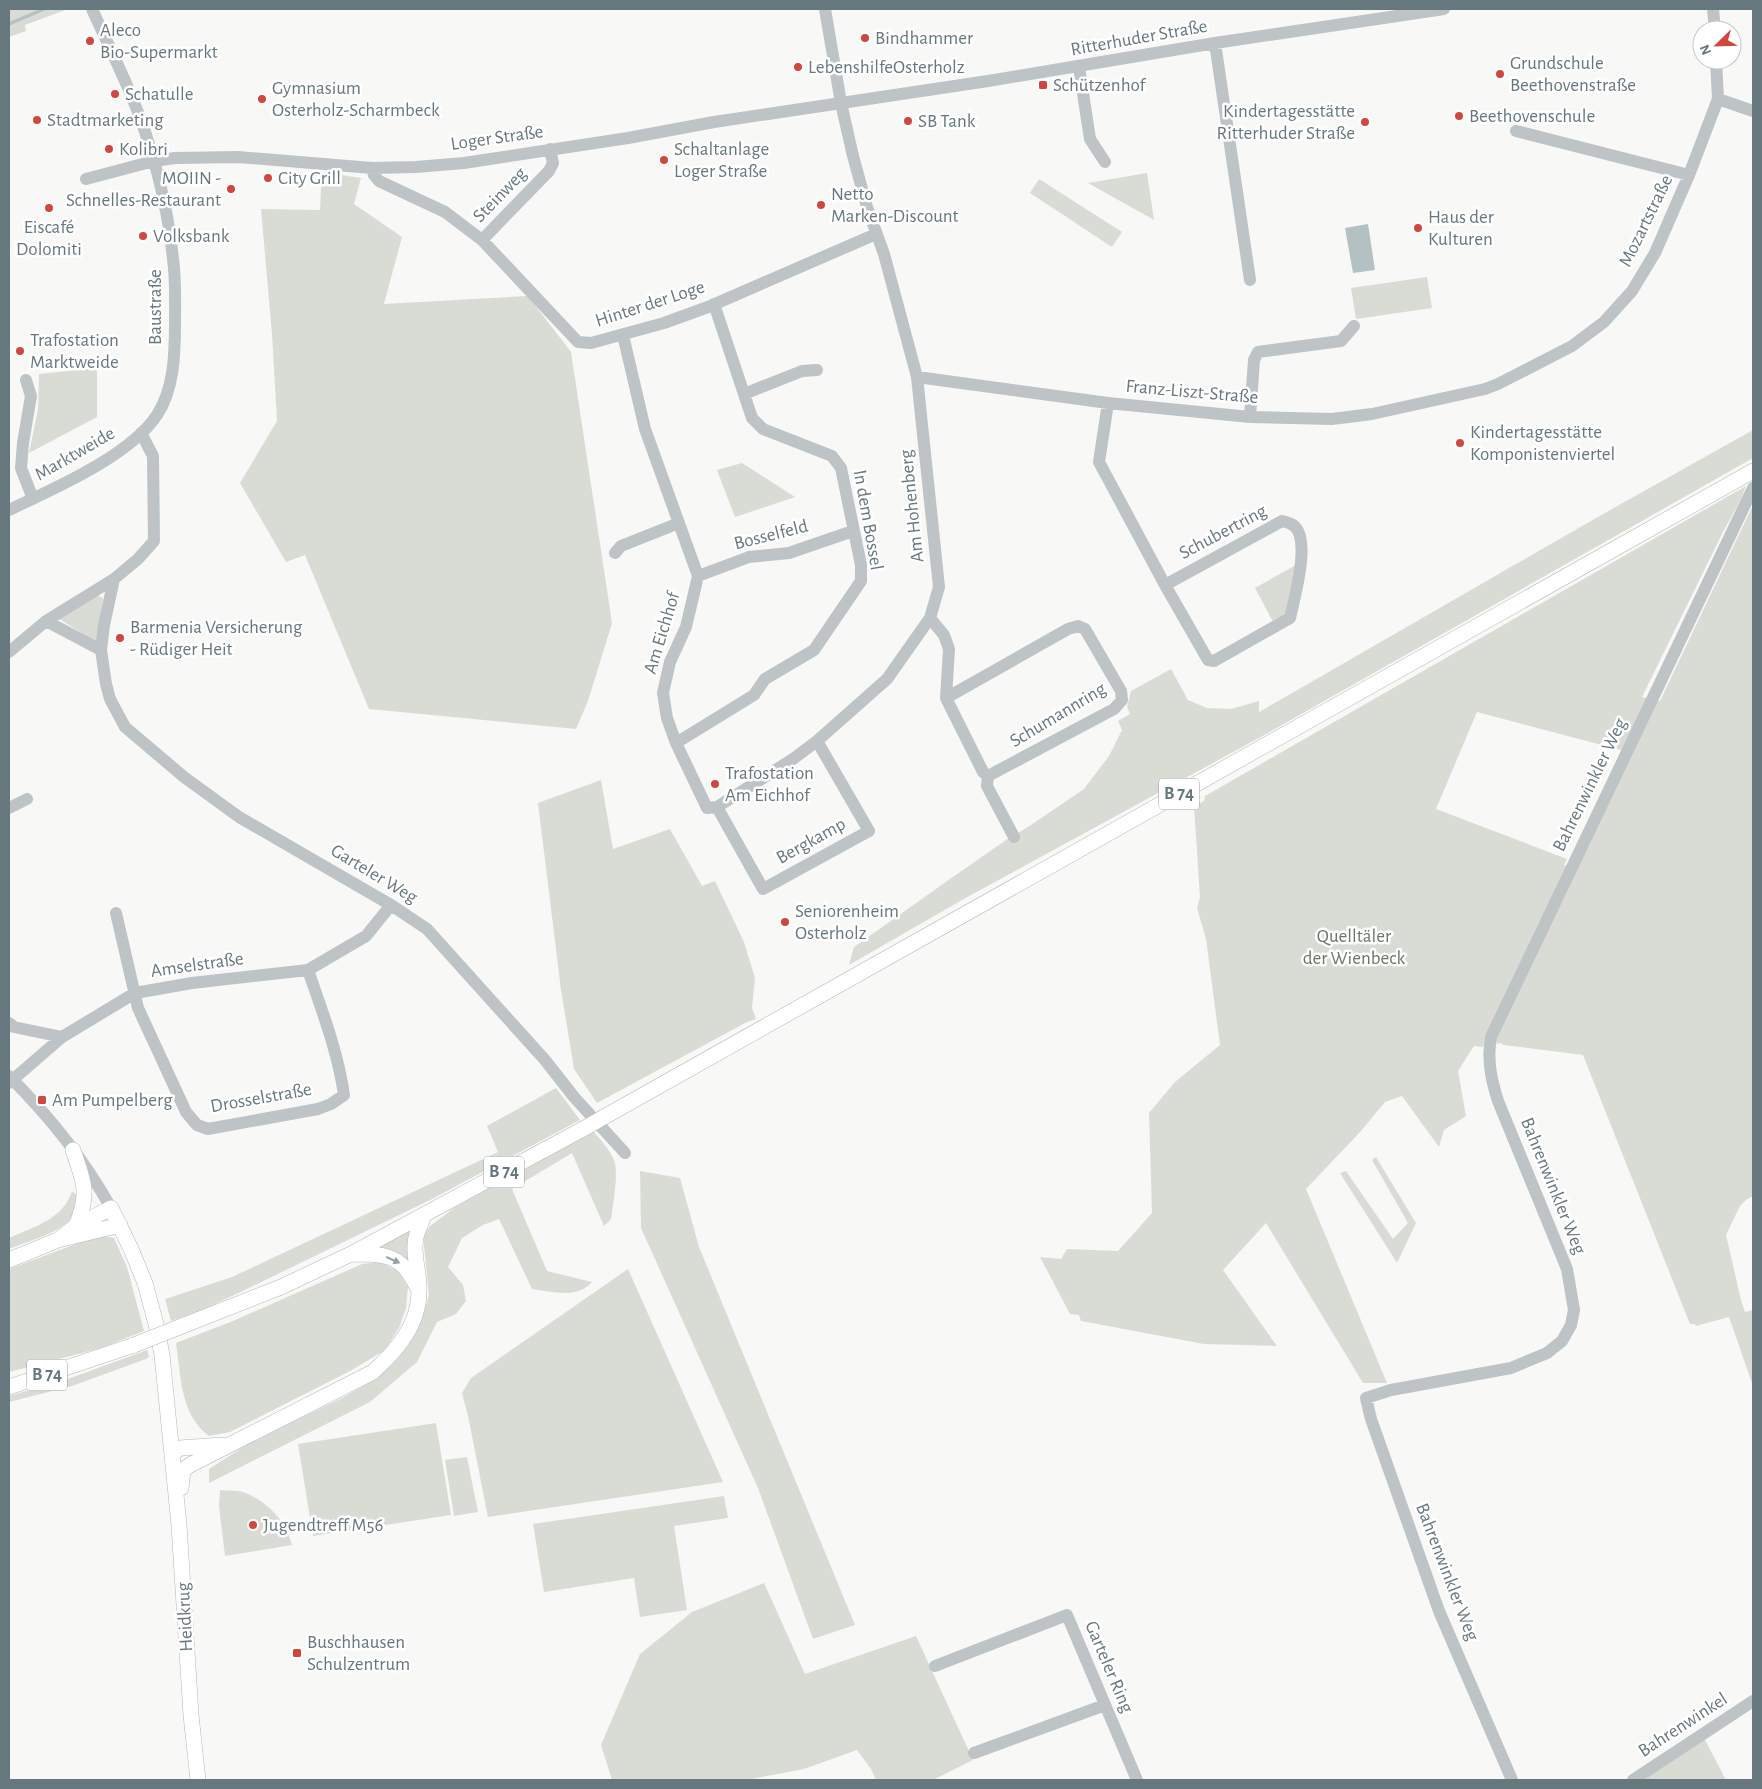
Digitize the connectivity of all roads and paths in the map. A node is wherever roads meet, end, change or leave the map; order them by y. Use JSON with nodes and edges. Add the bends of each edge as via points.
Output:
{"nodes":[{"id":1,"x":92,"y":9,"type":"edge"},
{"id":2,"x":825,"y":9,"type":"edge"},
{"id":3,"x":1444,"y":9,"type":"edge"},
{"id":4,"x":1215,"y":44,"type":"junction"},
{"id":5,"x":1079,"y":67,"type":"junction"},
{"id":6,"x":1717,"y":70,"type":"edge"},
{"id":7,"x":1718,"y":99,"type":"junction"},
{"id":8,"x":842,"y":103,"type":"junction"},
{"id":9,"x":1753,"y":111,"type":"edge"},
{"id":10,"x":1516,"y":131,"type":"dead end"},
{"id":11,"x":550,"y":150,"type":"junction"},
{"id":12,"x":154,"y":161,"type":"junction"},
{"id":13,"x":1105,"y":162,"type":"dead end"},
{"id":14,"x":372,"y":168,"type":"junction"},
{"id":15,"x":1689,"y":175,"type":"junction"},
{"id":16,"x":86,"y":179,"type":"dead end"},
{"id":17,"x":876,"y":234,"type":"junction"},
{"id":18,"x":482,"y":240,"type":"junction"},
{"id":19,"x":1250,"y":280,"type":"dead end"},
{"id":20,"x":714,"y":304,"type":"junction"},
{"id":21,"x":1354,"y":326,"type":"dead end"},
{"id":22,"x":623,"y":335,"type":"junction"},
{"id":23,"x":817,"y":370,"type":"dead end"},
{"id":24,"x":917,"y":377,"type":"junction"},
{"id":25,"x":26,"y":380,"type":"dead end"},
{"id":26,"x":1464,"y":393,"type":"joint"},
{"id":27,"x":744,"y":394,"type":"junction"},
{"id":28,"x":1108,"y":404,"type":"junction"},
{"id":29,"x":1250,"y":417,"type":"junction"},
{"id":30,"x":136,"y":438,"type":"junction"},
{"id":31,"x":1753,"y":471,"type":"edge"},
{"id":32,"x":1753,"y":488,"type":"edge"},
{"id":33,"x":33,"y":499,"type":"junction"},
{"id":34,"x":9,"y":510,"type":"edge"},
{"id":35,"x":679,"y":523,"type":"junction"},
{"id":36,"x":853,"y":531,"type":"junction"},
{"id":37,"x":615,"y":552,"type":"dead end"},
{"id":38,"x":698,"y":576,"type":"junction"},
{"id":39,"x":114,"y":579,"type":"junction"},
{"id":40,"x":1165,"y":585,"type":"junction"},
{"id":41,"x":930,"y":618,"type":"junction"},
{"id":42,"x":46,"y":621,"type":"junction"},
{"id":43,"x":101,"y":650,"type":"junction"},
{"id":44,"x":9,"y":652,"type":"edge"},
{"id":45,"x":946,"y":698,"type":"junction"},
{"id":46,"x":817,"y":741,"type":"junction"},
{"id":47,"x":676,"y":743,"type":"junction"},
{"id":48,"x":988,"y":776,"type":"junction"},
{"id":49,"x":26,"y":799,"type":"dead end"},
{"id":50,"x":9,"y":808,"type":"edge"},
{"id":51,"x":712,"y":808,"type":"junction"},
{"id":52,"x":1014,"y":837,"type":"dead end"},
{"id":53,"x":391,"y":905,"type":"junction"},
{"id":54,"x":116,"y":913,"type":"dead end"},
{"id":55,"x":308,"y":970,"type":"junction"},
{"id":56,"x":135,"y":993,"type":"junction"},
{"id":57,"x":9,"y":1024,"type":"edge"},
{"id":58,"x":62,"y":1037,"type":"junction"},
{"id":59,"x":10,"y":1079,"type":"edge"},
{"id":60,"x":73,"y":1150,"type":"junction"},
{"id":61,"x":625,"y":1154,"type":"dead end"},
{"id":62,"x":111,"y":1208,"type":"junction"},
{"id":63,"x":424,"y":1215,"type":"junction"},
{"id":64,"x":120,"y":1225,"type":"junction"},
{"id":65,"x":76,"y":1226,"type":"junction"},
{"id":66,"x":58,"y":1240,"type":"junction"},
{"id":67,"x":351,"y":1254,"type":"junction"},
{"id":68,"x":9,"y":1260,"type":"edge"},
{"id":69,"x":420,"y":1291,"type":"junction"},
{"id":70,"x":9,"y":1387,"type":"edge"},
{"id":71,"x":170,"y":1430,"type":"junction"},
{"id":72,"x":229,"y":1445,"type":"junction"},
{"id":73,"x":188,"y":1447,"type":"junction"},
{"id":74,"x":172,"y":1454,"type":"junction"},
{"id":75,"x":190,"y":1465,"type":"junction"},
{"id":76,"x":179,"y":1525,"type":"junction"},
{"id":77,"x":935,"y":1666,"type":"dead end"},
{"id":78,"x":1753,"y":1701,"type":"edge"},
{"id":79,"x":1105,"y":1705,"type":"junction"},
{"id":80,"x":974,"y":1753,"type":"dead end"},
{"id":81,"x":198,"y":1780,"type":"edge"},
{"id":82,"x":1136,"y":1780,"type":"edge"},
{"id":83,"x":1512,"y":1780,"type":"edge"},
{"id":84,"x":1633,"y":1780,"type":"edge"}],
"edges":[{"from":1,"to":12,"type":"street","name":"Baustraße","via":[[132,96]]},
{"from":2,"to":8,"type":"street","name":"Am Hohenberg"},
{"from":3,"to":4,"type":"street","name":"Ritterhuder Straße"},
{"from":4,"to":5,"type":"street","name":"Ritterhuder Straße"},
{"from":4,"to":19,"type":"street"},
{"from":5,"to":8,"type":"street","name":"Ritterhuder Straße"},
{"from":5,"to":13,"type":"street","via":[[1090,139]]},
{"from":6,"to":7,"type":"street","name":"Mozartstraße"},
{"from":7,"to":9,"type":"street"},
{"from":7,"to":15,"type":"street","name":"Mozartstraße"},
{"from":8,"to":11,"type":"street","name":"Loger Straße"},
{"from":8,"to":17,"type":"street","name":"Am Hohenberg","via":[[853,156]]},
{"from":10,"to":15,"type":"street"},
{"from":11,"to":14,"type":"street","name":"Loger Straße","via":[[416,167]]},
{"from":11,"to":18,"type":"street","name":"Steinweg","via":[[553,163],[549,171]]},
{"from":12,"to":14,"type":"street","name":"Loger Straße","via":[[238,157]]},
{"from":12,"to":16,"type":"street","name":"Loger Straße"},
{"from":12,"to":30,"type":"street","name":"Baustraße","via":[[174,260],[175,347],[165,400],[156,416]]},
{"from":14,"to":18,"type":"street","name":"Hinter der Loge","via":[[378,182],[445,212]]},
{"from":15,"to":26,"type":"street","name":"Mozartstraße","via":[[1655,253],[1632,291],[1604,322],[1572,346],[1533,367],[1498,384]]},
{"from":17,"to":20,"type":"street","name":"Hinter der Loge"},
{"from":17,"to":24,"type":"street","name":"Am Hohenberg"},
{"from":18,"to":22,"type":"street","name":"Hinter der Loge","via":[[578,342],[591,343]]},
{"from":20,"to":22,"type":"street","name":"Hinter der Loge"},
{"from":20,"to":27,"type":"street","name":"In dem Bossel"},
{"from":21,"to":29,"type":"street","via":[[1341,341],[1258,352],[1254,360]]},
{"from":22,"to":35,"type":"street","name":"Am Eichhof","via":[[645,429]]},
{"from":23,"to":27,"type":"street","via":[[802,371]]},
{"from":24,"to":28,"type":"street","name":"Franz-Liszt-Straße"},
{"from":24,"to":41,"type":"street","name":"Am Hohenberg","via":[[939,587]]},
{"from":25,"to":33,"type":"street","via":[[31,396],[21,468]]},
{"from":26,"to":29,"type":"street","name":"Franz-Liszt-Straße","via":[[1372,414],[1332,419]]},
{"from":27,"to":36,"type":"street","name":"In dem Bossel","via":[[752,418],[763,429],[832,456],[841,468]]},
{"from":28,"to":29,"type":"street","name":"Franz-Liszt-Straße"},
{"from":28,"to":40,"type":"street","name":"Schubertring","via":[[1099,462]]},
{"from":30,"to":33,"type":"street","name":"Marktweide","via":[[105,461]]},
{"from":30,"to":39,"type":"street","via":[[153,456],[154,541]]},
{"from":31,"to":63,"type":"main road","number":"B 74","bridge":true},
{"from":32,"to":83,"type":"street","name":"Bahrenwinkler Weg","via":[[1491,1037],[1490,1075],[1567,1269],[1574,1310],[1572,1325],[1562,1341],[1547,1353],[1511,1368],[1391,1390],[1366,1398],[1439,1611]]},
{"from":33,"to":34,"type":"street","name":"Marktweide"},
{"from":35,"to":37,"type":"street","via":[[620,546]]},
{"from":35,"to":38,"type":"street","name":"Am Eichhof"},
{"from":36,"to":38,"type":"street","name":"Bosselfeld","via":[[788,553],[749,557]]},
{"from":36,"to":47,"type":"street","name":"In dem Bossel","via":[[861,565],[860,581],[814,650],[765,679],[754,695]]},
{"from":38,"to":47,"type":"street","name":"Am Eichhof","via":[[686,627],[670,662],[663,693]]},
{"from":39,"to":42,"type":"street"},
{"from":39,"to":43,"type":"street","name":"Garteler Weg"},
{"from":40,"to":40,"type":"street","name":"Schubertring","via":[[1282,521],[1294,526],[1301,537],[1301,571],[1290,618],[1214,661],[1208,660]]},
{"from":41,"to":45,"type":"street","via":[[944,635],[949,649]]},
{"from":41,"to":46,"type":"street","name":"Am Hohenberg","via":[[886,679]]},
{"from":42,"to":43,"type":"street"},
{"from":42,"to":44,"type":"street"},
{"from":43,"to":53,"type":"street","name":"Garteler Weg","via":[[110,699],[130,732],[240,817]]},
{"from":45,"to":48,"type":"street","via":[[983,772]]},
{"from":45,"to":48,"type":"street","name":"Schumannring","via":[[1078,626],[1085,629],[1121,691],[1122,700],[1114,709]]},
{"from":46,"to":51,"type":"street","name":"Am Hohenberg"},
{"from":46,"to":51,"type":"street","name":"Bergkamp","via":[[869,831],[763,889]]},
{"from":47,"to":51,"type":"street","name":"Am Eichhof"},
{"from":48,"to":52,"type":"street","via":[[987,786]]},
{"from":49,"to":50,"type":"street"},
{"from":53,"to":55,"type":"street","name":"Amselstraße","via":[[366,936]]},
{"from":53,"to":61,"type":"street","name":"Garteler Weg","via":[[426,929]]},
{"from":54,"to":56,"type":"street"},
{"from":55,"to":56,"type":"street","name":"Amselstraße"},
{"from":55,"to":56,"type":"street","name":"Drosselstraße","via":[[332,1042],[344,1096],[318,1109],[208,1129],[197,1125],[186,1112],[138,1008]]},
{"from":56,"to":58,"type":"street","name":"Amselstraße"},
{"from":57,"to":58,"type":"street"},
{"from":58,"to":59,"type":"street","name":"Amselstraße"},
{"from":59,"to":60,"type":"street"},
{"from":60,"to":62,"type":"street","via":[[95,1179]]},
{"from":60,"to":65,"type":"main road","via":[[85,1185],[83,1209]]},
{"from":62,"to":64,"type":"main road","name":"Heidkrug"},
{"from":62,"to":65,"type":"main road"},
{"from":63,"to":67,"type":"main road","number":"B 74"},
{"from":63,"to":69,"type":"main road","via":[[416,1237]]},
{"from":64,"to":66,"type":"main road"},
{"from":64,"to":71,"type":"main road","name":"Heidkrug","via":[[145,1284],[157,1328]]},
{"from":65,"to":66,"type":"main road"},
{"from":66,"to":68,"type":"main road"},
{"from":67,"to":69,"type":"main road","one_way":true,"via":[[392,1257],[411,1274]]},
{"from":67,"to":70,"type":"main road","number":"B 74","bridge":true,"via":[[281,1287],[134,1345]]},
{"from":69,"to":72,"type":"main road","via":[[415,1315],[404,1340],[373,1372]]},
{"from":71,"to":73,"type":"main road"},
{"from":71,"to":74,"type":"main road","name":"Heidkrug"},
{"from":72,"to":73,"type":"main road"},
{"from":72,"to":75,"type":"main road"},
{"from":73,"to":74,"type":"main road"},
{"from":74,"to":75,"type":"main road"},
{"from":74,"to":76,"type":"main road","name":"Heidkrug"},
{"from":75,"to":76,"type":"main road","via":[[183,1470]]},
{"from":76,"to":81,"type":"main road","name":"Heidkrug","via":[[190,1715]]},
{"from":77,"to":79,"type":"street","name":"Garteler Ring","via":[[1068,1615]]},
{"from":78,"to":84,"type":"street","name":"Bahrenwinkel"},
{"from":79,"to":80,"type":"street"},
{"from":79,"to":82,"type":"street","name":"Garteler Ring"}]}
